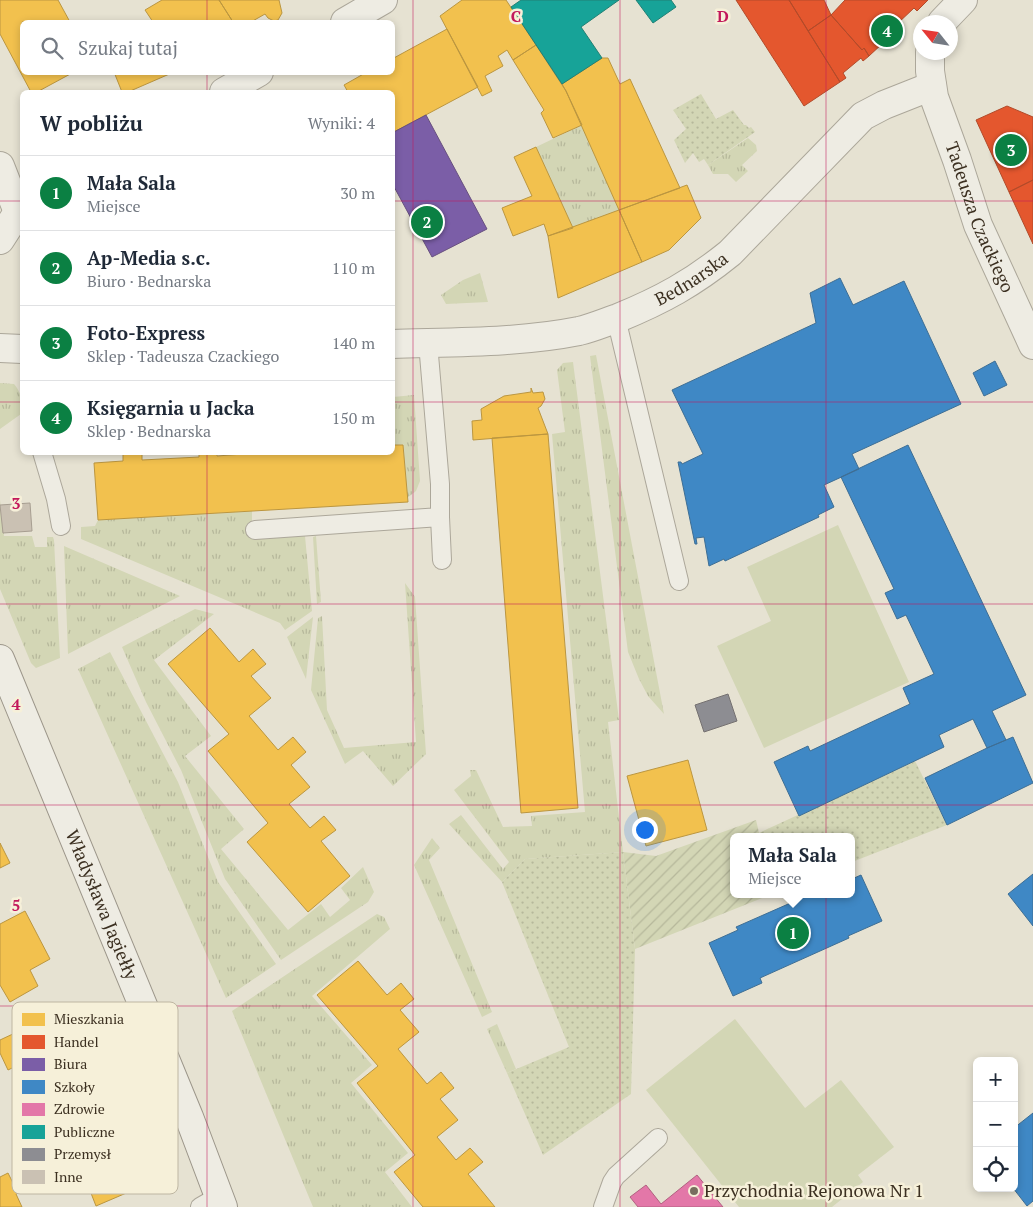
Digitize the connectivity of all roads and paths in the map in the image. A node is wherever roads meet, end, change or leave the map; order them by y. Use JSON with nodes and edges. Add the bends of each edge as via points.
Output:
{"nodes":[{"id":1,"x":383,"y":0,"type":"edge"},
{"id":2,"x":963,"y":0,"type":"edge"},
{"id":3,"x":949,"y":15,"type":"edge"},
{"id":4,"x":348,"y":20,"type":"edge"},
{"id":5,"x":930,"y":60,"type":"edge"},
{"id":6,"x":254,"y":75,"type":"edge"},
{"id":7,"x":932,"y":86,"type":"junction"},
{"id":8,"x":228,"y":90,"type":"edge"},
{"id":9,"x":0,"y":166,"type":"edge"},
{"id":10,"x":20,"y":211,"type":"edge"},
{"id":11,"x":0,"y":240,"type":"edge"},
{"id":12,"x":616,"y":318,"type":"junction"},
{"id":13,"x":428,"y":343,"type":"junction"},
{"id":14,"x":395,"y":344,"type":"edge"},
{"id":15,"x":1033,"y":345,"type":"edge"},
{"id":16,"x":0,"y":348,"type":"edge"},
{"id":17,"x":20,"y":349,"type":"edge"},
{"id":18,"x":43,"y":455,"type":"edge"},
{"id":19,"x":440,"y":518,"type":"junction"},
{"id":20,"x":61,"y":526,"type":"dead end"},
{"id":21,"x":255,"y":530,"type":"dead end"},
{"id":22,"x":442,"y":560,"type":"dead end"},
{"id":23,"x":679,"y":581,"type":"dead end"},
{"id":24,"x":0,"y":659,"type":"edge"},
{"id":25,"x":141,"y":1002,"type":"edge"},
{"id":26,"x":178,"y":1091,"type":"edge"},
{"id":27,"x":658,"y":1138,"type":"dead end"},
{"id":28,"x":214,"y":1204,"type":"edge"},
{"id":29,"x":603,"y":1207,"type":"edge"}],
"edges":[{"from":1,"to":4,"type":"street"},
{"from":2,"to":3,"type":"street"},
{"from":5,"to":7,"type":"street","name":"Tadeusza Czackiego"},
{"from":6,"to":8,"type":"street"},
{"from":7,"to":12,"type":"street","name":"Bednarska","via":[[863,116],[755,229],[706,273],[669,296]]},
{"from":7,"to":15,"type":"street","name":"Tadeusza Czackiego","via":[[982,236]]},
{"from":9,"to":10,"type":"street"},
{"from":10,"to":11,"type":"street"},
{"from":12,"to":13,"type":"street","name":"Bednarska","via":[[556,335]]},
{"from":12,"to":23,"type":"lane"},
{"from":13,"to":14,"type":"street","name":"Bednarska"},
{"from":13,"to":19,"type":"lane"},
{"from":16,"to":17,"type":"street"},
{"from":18,"to":20,"type":"lane"},
{"from":19,"to":21,"type":"lane"},
{"from":19,"to":22,"type":"lane"},
{"from":24,"to":25,"type":"street","name":"Władysława Jagiełły"},
{"from":26,"to":28,"type":"street","name":"Władysława Jagiełły"},
{"from":27,"to":29,"type":"lane","via":[[621,1170],[612,1182]]}]}
